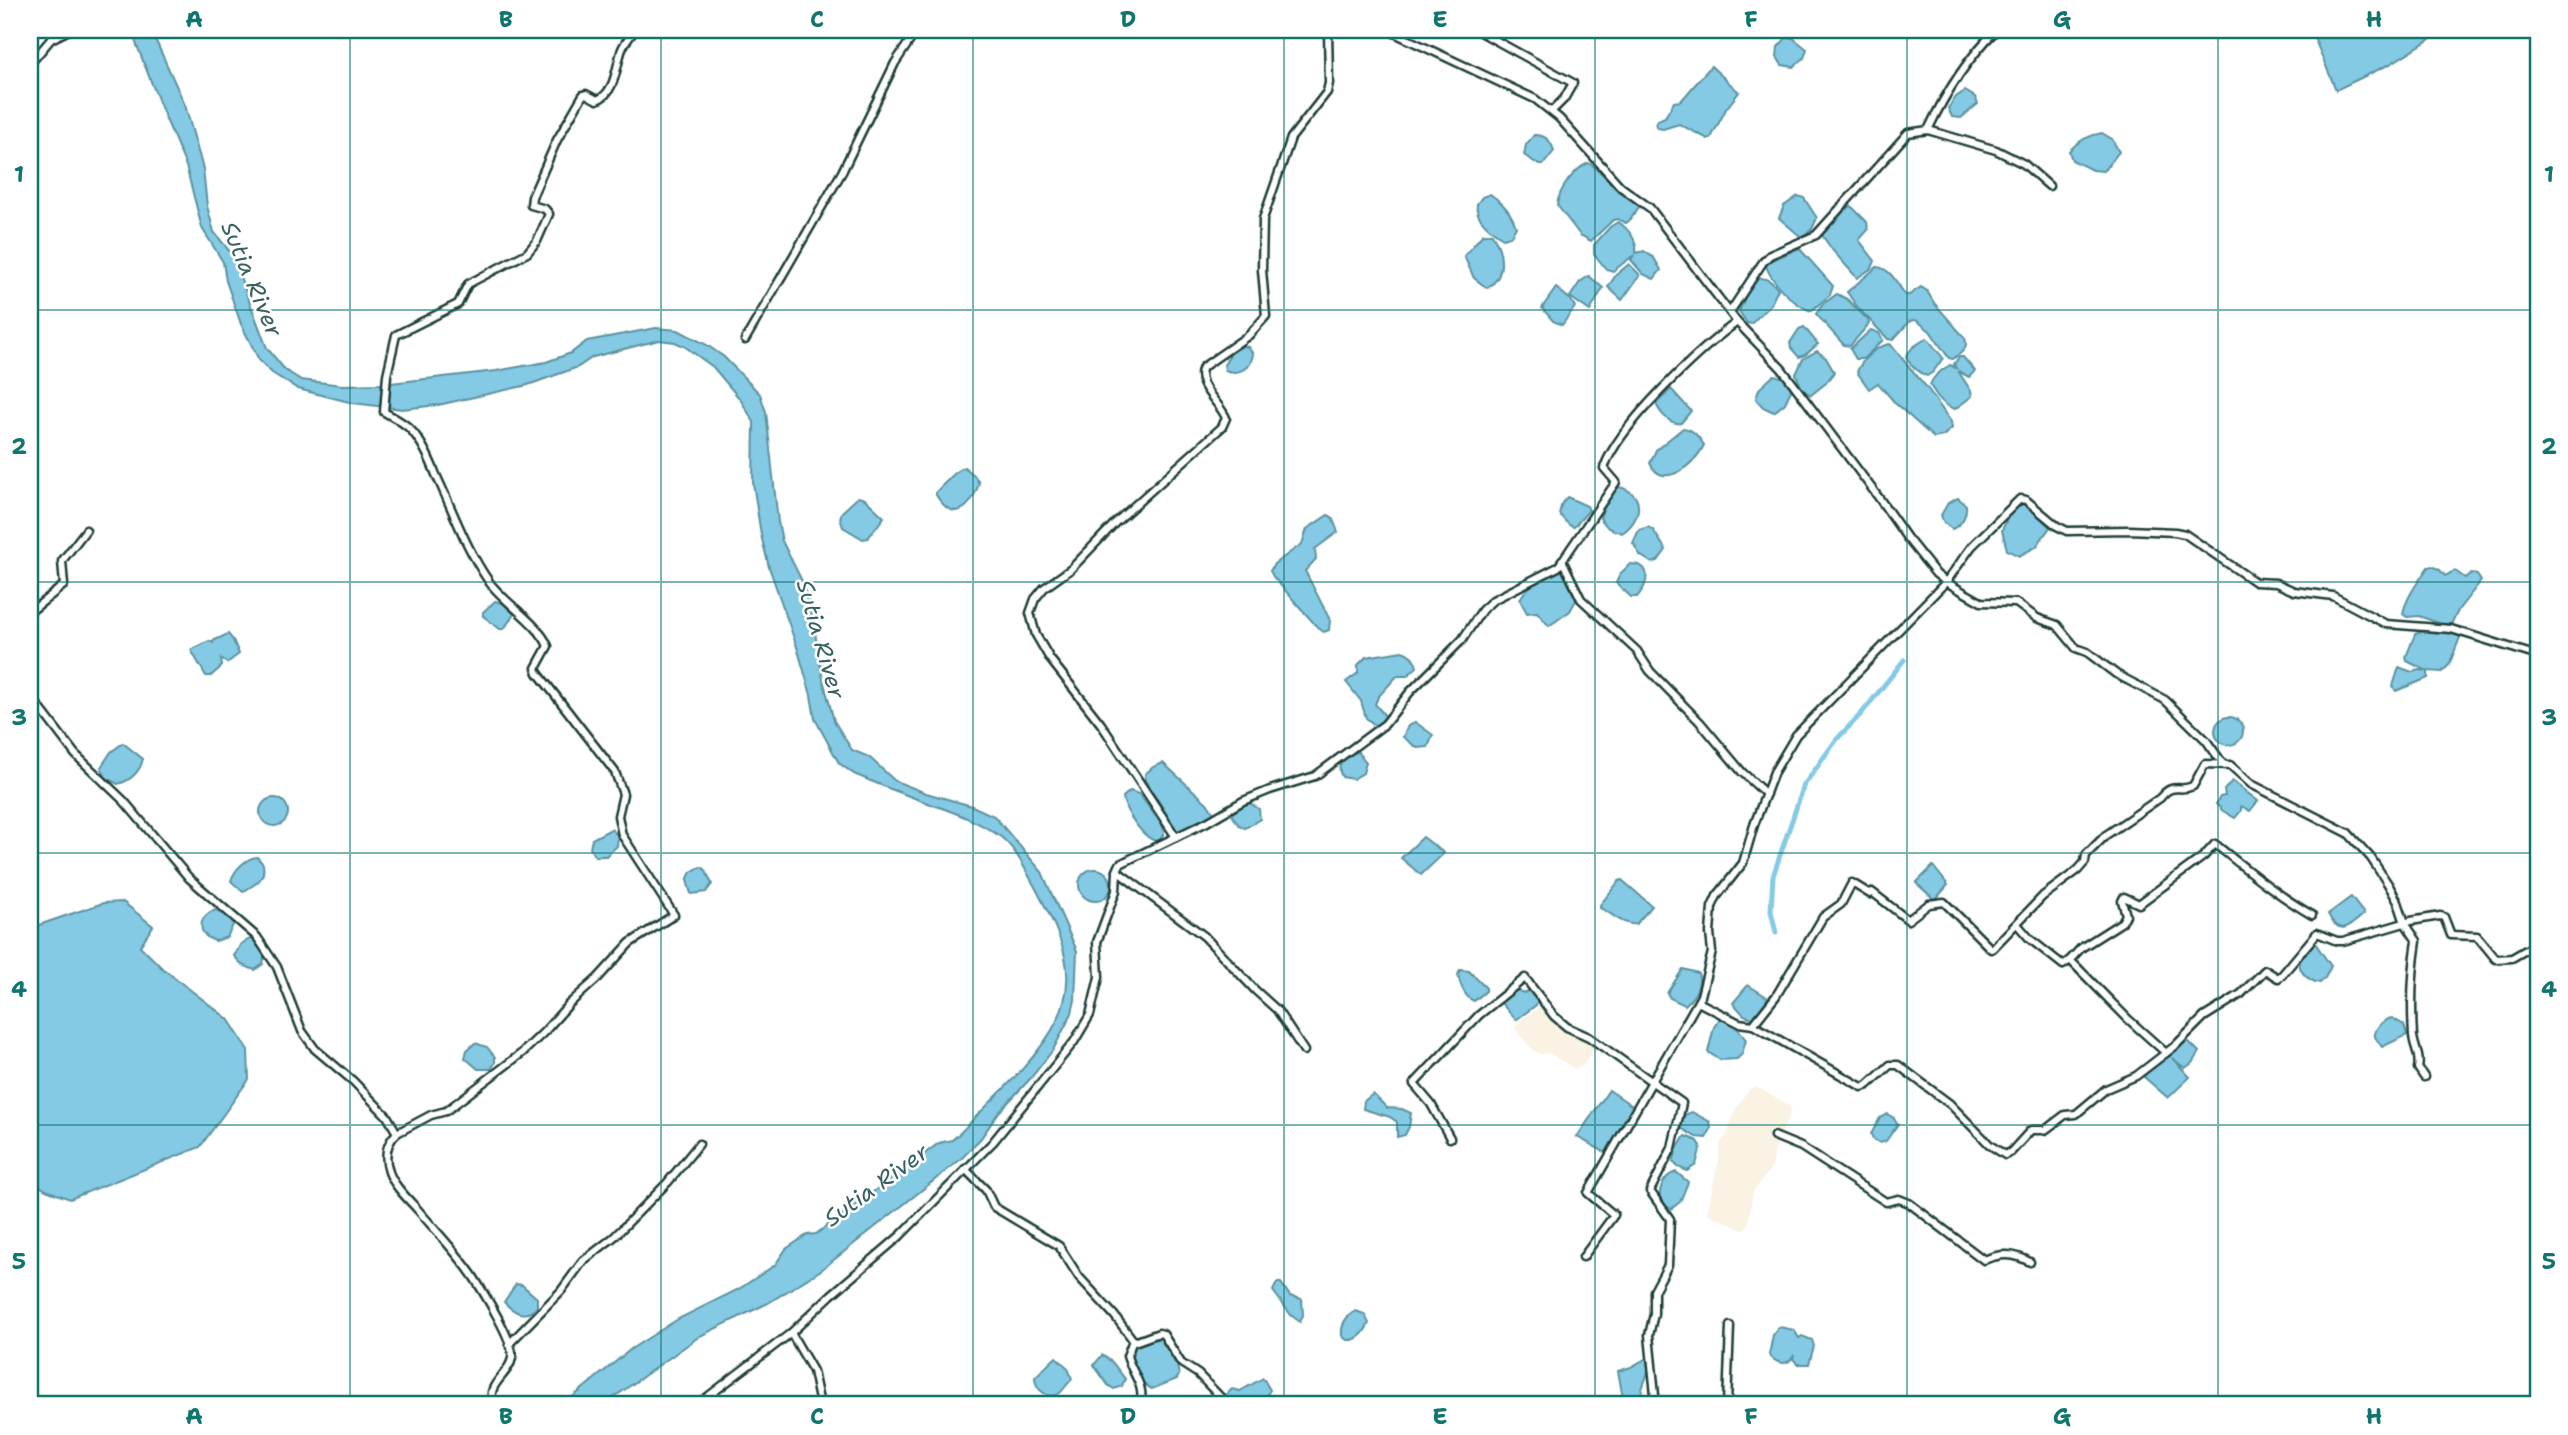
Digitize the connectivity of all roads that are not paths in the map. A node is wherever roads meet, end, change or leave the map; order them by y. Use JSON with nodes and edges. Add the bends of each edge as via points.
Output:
{"nodes":[{"id":1,"x":69,"y":30,"type":"edge"},
{"id":2,"x":635,"y":30,"type":"edge"},
{"id":3,"x":917,"y":30,"type":"edge"},
{"id":4,"x":1328,"y":30,"type":"edge"},
{"id":5,"x":1388,"y":30,"type":"edge"},
{"id":6,"x":1477,"y":30,"type":"edge"},
{"id":7,"x":1996,"y":30,"type":"edge"},
{"id":8,"x":30,"y":64,"type":"edge"},
{"id":9,"x":1552,"y":111,"type":"junction"},
{"id":10,"x":1928,"y":130,"type":"junction"},
{"id":11,"x":2049,"y":186,"type":"dead end"},
{"id":12,"x":1730,"y":312,"type":"junction"},
{"id":13,"x":1737,"y":322,"type":"junction"},
{"id":14,"x":745,"y":340,"type":"dead end"},
{"id":15,"x":86,"y":530,"type":"dead end"},
{"id":16,"x":1562,"y":561,"type":"junction"},
{"id":17,"x":1946,"y":582,"type":"junction"},
{"id":18,"x":30,"y":612,"type":"edge"},
{"id":19,"x":2538,"y":656,"type":"edge"},
{"id":20,"x":30,"y":695,"type":"edge"},
{"id":21,"x":2223,"y":764,"type":"junction"},
{"id":22,"x":1766,"y":794,"type":"junction"},
{"id":23,"x":1176,"y":837,"type":"junction"},
{"id":24,"x":1116,"y":871,"type":"junction"},
{"id":25,"x":2312,"y":915,"type":"dead end"},
{"id":26,"x":2405,"y":923,"type":"junction"},
{"id":27,"x":2017,"y":924,"type":"junction"},
{"id":28,"x":2538,"y":943,"type":"edge"},
{"id":29,"x":2070,"y":960,"type":"junction"},
{"id":30,"x":1698,"y":1002,"type":"junction"},
{"id":31,"x":1753,"y":1025,"type":"junction"},
{"id":32,"x":1304,"y":1051,"type":"dead end"},
{"id":33,"x":2166,"y":1053,"type":"junction"},
{"id":34,"x":2424,"y":1077,"type":"dead end"},
{"id":35,"x":1652,"y":1083,"type":"junction"},
{"id":36,"x":397,"y":1133,"type":"junction"},
{"id":37,"x":1774,"y":1136,"type":"dead end"},
{"id":38,"x":1450,"y":1138,"type":"dead end"},
{"id":39,"x":699,"y":1144,"type":"dead end"},
{"id":40,"x":965,"y":1169,"type":"junction"},
{"id":41,"x":1583,"y":1257,"type":"dead end"},
{"id":42,"x":2030,"y":1262,"type":"dead end"},
{"id":43,"x":1730,"y":1326,"type":"dead end"},
{"id":44,"x":791,"y":1334,"type":"junction"},
{"id":45,"x":1133,"y":1340,"type":"junction"},
{"id":46,"x":509,"y":1344,"type":"junction"},
{"id":47,"x":494,"y":1405,"type":"edge"},
{"id":48,"x":697,"y":1405,"type":"edge"},
{"id":49,"x":820,"y":1405,"type":"edge"},
{"id":50,"x":1140,"y":1405,"type":"edge"},
{"id":51,"x":1228,"y":1405,"type":"edge"},
{"id":52,"x":1656,"y":1405,"type":"edge"},
{"id":53,"x":1727,"y":1405,"type":"edge"}],
"edges":[{"from":1,"to":8,"type":"street","via":[[51,39]]},
{"from":2,"to":36,"type":"street","via":[[623,46],[604,97],[597,100],[583,95],[557,140],[532,197],[531,205],[549,214],[537,241],[527,253],[468,284],[458,304],[396,335],[384,412],[409,427],[420,442],[484,574],[546,640],[538,673],[609,761],[623,793],[618,816],[622,835],[674,915],[630,943],[522,1053],[446,1111]]},
{"from":3,"to":14,"type":"street"},
{"from":4,"to":23,"type":"street","via":[[1327,92],[1291,138],[1263,219],[1266,316],[1201,372],[1200,379],[1226,418],[1222,427],[1071,569],[1044,587],[1030,613],[1050,659],[1101,724]]},
{"from":5,"to":9,"type":"street"},
{"from":6,"to":9,"type":"street","via":[[1573,83]]},
{"from":7,"to":10,"type":"street","via":[[1977,48]]},
{"from":9,"to":12,"type":"street","via":[[1621,187],[1650,208]]},
{"from":10,"to":11,"type":"street","via":[[1996,150],[2024,164]]},
{"from":10,"to":12,"type":"street","via":[[1908,132],[1816,235],[1770,255]]},
{"from":12,"to":13,"type":"street"},
{"from":13,"to":16,"type":"street","via":[[1714,338],[1642,411],[1608,456],[1604,468],[1616,482]]},
{"from":13,"to":17,"type":"street","via":[[1783,369],[1907,538]]},
{"from":15,"to":18,"type":"street","via":[[62,561],[64,584]]},
{"from":16,"to":22,"type":"street","via":[[1581,599],[1637,652]]},
{"from":16,"to":23,"type":"street","via":[[1493,600],[1385,724],[1315,776],[1243,801]]},
{"from":17,"to":19,"type":"street","via":[[1972,546],[2020,499],[2067,531],[2185,534],[2255,582],[2333,596],[2386,624],[2459,631]]},
{"from":17,"to":21,"type":"street","via":[[1981,602],[2016,604],[2057,625],[2076,648],[2165,699]]},
{"from":17,"to":22,"type":"street","via":[[1796,735]]},
{"from":20,"to":36,"type":"street","via":[[75,754],[124,801],[189,878],[257,937],[277,967],[302,1031],[315,1049],[387,1116]]},
{"from":21,"to":26,"type":"street","via":[[2251,784],[2352,837],[2388,884]]},
{"from":21,"to":27,"type":"street","via":[[2205,764],[2193,786],[2166,790],[2105,835],[2078,870],[2043,896]]},
{"from":22,"to":30,"type":"street","via":[[1743,863],[1712,907],[1712,952]]},
{"from":23,"to":24,"type":"street","via":[[1120,864]]},
{"from":24,"to":32,"type":"street","via":[[1204,936],[1277,1010]]},
{"from":24,"to":40,"type":"street","via":[[1116,891],[1097,942],[1099,977],[1090,1016],[993,1142]]},
{"from":25,"to":29,"type":"street","via":[[2215,844],[2138,904],[2124,897],[2122,922]]},
{"from":26,"to":28,"type":"street","via":[[2442,916],[2451,935],[2477,936],[2499,960]]},
{"from":26,"to":33,"type":"street","via":[[2343,941],[2317,933],[2283,975],[2273,977],[2265,970]]},
{"from":26,"to":34,"type":"street","via":[[2417,941],[2412,973],[2413,1039]]},
{"from":27,"to":29,"type":"street","via":[[2063,965]]},
{"from":27,"to":31,"type":"street","via":[[1991,948],[1944,902],[1929,904],[1908,920],[1872,892],[1852,883],[1841,904],[1823,917],[1776,996]]},
{"from":29,"to":33,"type":"street"},
{"from":30,"to":31,"type":"street","via":[[1739,1023]]},
{"from":30,"to":35,"type":"street"},
{"from":31,"to":33,"type":"street","via":[[1862,1087],[1890,1065],[1898,1065],[1950,1104],[2005,1155],[2031,1130],[2043,1131],[2065,1115],[2076,1114],[2106,1088],[2136,1076]]},
{"from":35,"to":38,"type":"street","via":[[1589,1037],[1567,1027],[1525,978],[1479,1015],[1414,1084]]},
{"from":35,"to":41,"type":"street","via":[[1588,1193],[1614,1215]]},
{"from":35,"to":52,"type":"street","via":[[1682,1103],[1672,1148],[1650,1191],[1670,1219],[1668,1265],[1654,1291],[1649,1335]]},
{"from":36,"to":46,"type":"street","via":[[388,1141],[388,1171],[472,1275]]},
{"from":37,"to":42,"type":"street","via":[[1801,1147],[1886,1202],[1899,1199],[1909,1203],[1984,1260],[2003,1254]]},
{"from":39,"to":46,"type":"street","via":[[668,1182],[614,1237],[583,1261],[561,1291]]},
{"from":40,"to":44,"type":"street","via":[[900,1236]]},
{"from":40,"to":45,"type":"street","via":[[986,1190],[994,1207],[1059,1246],[1079,1278]]},
{"from":43,"to":53,"type":"street"},
{"from":44,"to":48,"type":"street"},
{"from":44,"to":49,"type":"street","via":[[814,1371]]},
{"from":45,"to":50,"type":"street","via":[[1127,1356],[1142,1387]]},
{"from":45,"to":51,"type":"street","via":[[1163,1334],[1181,1363]]},
{"from":46,"to":47,"type":"street","via":[[512,1358],[492,1390]]}]}
